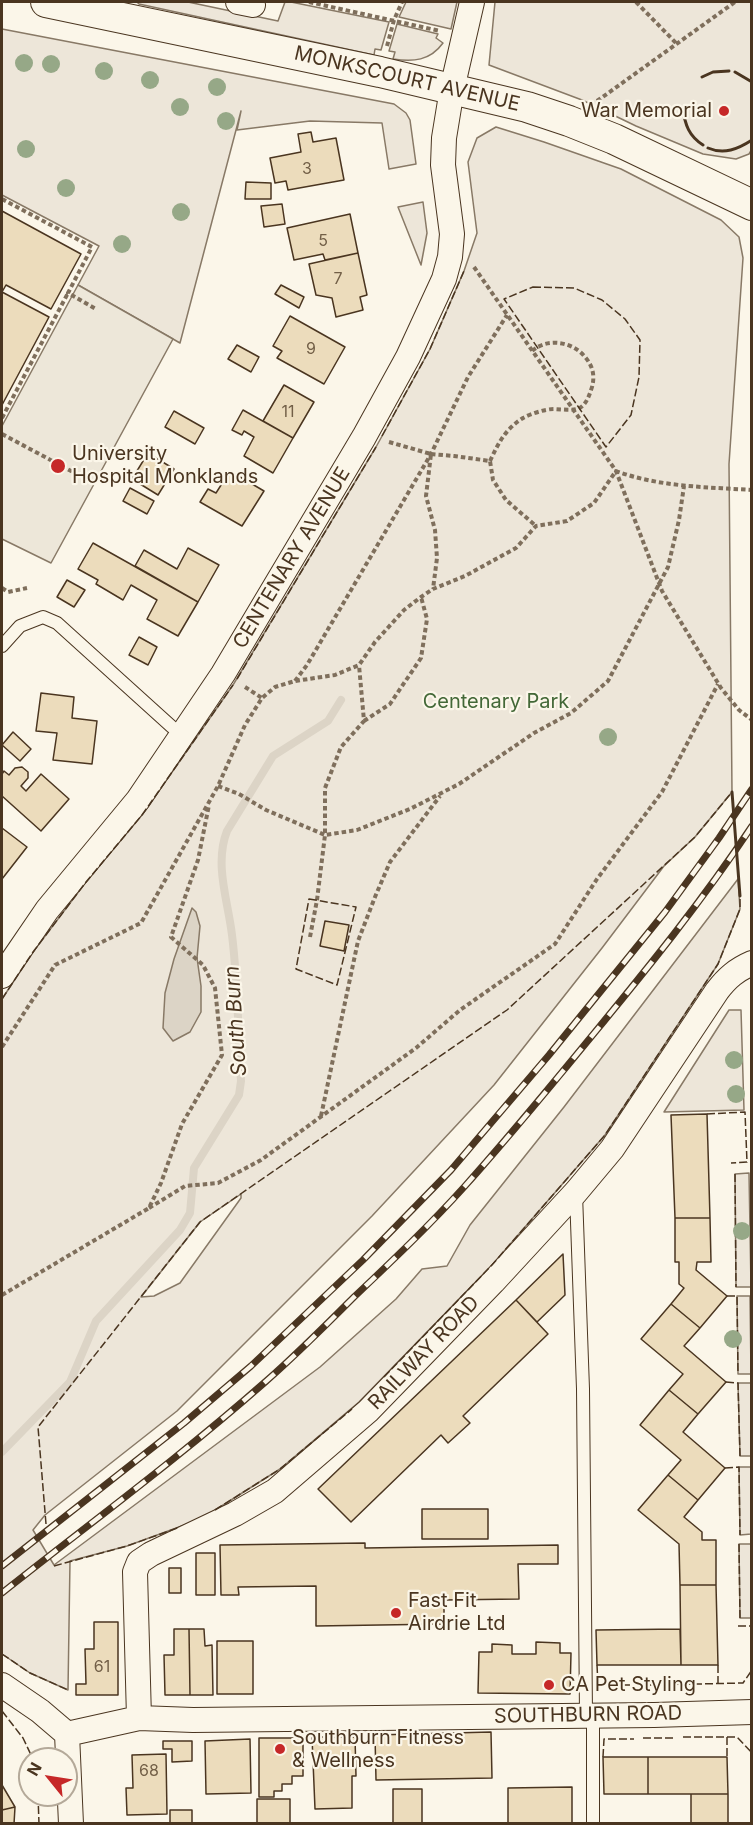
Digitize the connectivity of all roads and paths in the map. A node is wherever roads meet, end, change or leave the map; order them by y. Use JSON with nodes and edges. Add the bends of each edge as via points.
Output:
{"nodes":[{"id":1,"x":46,"y":2,"type":"edge"},
{"id":2,"x":309,"y":2,"type":"edge"},
{"id":3,"x":402,"y":2,"type":"edge"},
{"id":4,"x":472,"y":2,"type":"edge"},
{"id":5,"x":636,"y":2,"type":"edge"},
{"id":6,"x":735,"y":2,"type":"edge"},
{"id":7,"x":119,"y":9,"type":"edge"},
{"id":8,"x":394,"y":20,"type":"junction"},
{"id":9,"x":463,"y":36,"type":"junction"},
{"id":10,"x":676,"y":43,"type":"junction"},
{"id":11,"x":380,"y":72,"type":"junction"},
{"id":12,"x":452,"y":89,"type":"junction"},
{"id":13,"x":569,"y":121,"type":"junction"},
{"id":14,"x":2,"y":199,"type":"edge"},
{"id":15,"x":752,"y":205,"type":"edge"},
{"id":16,"x":452,"y":234,"type":"junction"},
{"id":17,"x":69,"y":293,"type":"junction"},
{"id":18,"x":96,"y":309,"type":"dead end"},
{"id":19,"x":507,"y":315,"type":"junction"},
{"id":20,"x":532,"y":351,"type":"junction"},
{"id":21,"x":574,"y":411,"type":"junction"},
{"id":22,"x":2,"y":418,"type":"edge"},
{"id":23,"x":2,"y":434,"type":"edge"},
{"id":24,"x":365,"y":435,"type":"junction"},
{"id":25,"x":431,"y":454,"type":"junction"},
{"id":26,"x":490,"y":461,"type":"junction"},
{"id":27,"x":616,"y":471,"type":"junction"},
{"id":28,"x":73,"y":472,"type":"dead end"},
{"id":29,"x":684,"y":486,"type":"junction"},
{"id":30,"x":752,"y":490,"type":"edge"},
{"id":31,"x":536,"y":526,"type":"junction"},
{"id":32,"x":658,"y":582,"type":"junction"},
{"id":33,"x":2,"y":588,"type":"edge"},
{"id":34,"x":27,"y":588,"type":"dead end"},
{"id":35,"x":433,"y":589,"type":"junction"},
{"id":36,"x":421,"y":597,"type":"junction"},
{"id":37,"x":2,"y":646,"type":"edge"},
{"id":38,"x":359,"y":665,"type":"junction"},
{"id":39,"x":295,"y":681,"type":"junction"},
{"id":40,"x":718,"y":684,"type":"junction"},
{"id":41,"x":752,"y":720,"type":"edge"},
{"id":42,"x":364,"y":721,"type":"junction"},
{"id":43,"x":183,"y":735,"type":"junction"},
{"id":44,"x":218,"y":786,"type":"junction"},
{"id":45,"x":442,"y":793,"type":"junction"},
{"id":46,"x":210,"y":800,"type":"junction"},
{"id":47,"x":326,"y":835,"type":"junction"},
{"id":48,"x":310,"y":937,"type":"dead end"},
{"id":49,"x":752,"y":963,"type":"edge"},
{"id":50,"x":2,"y":976,"type":"edge"},
{"id":51,"x":2,"y":1047,"type":"edge"},
{"id":52,"x":321,"y":1116,"type":"junction"},
{"id":53,"x":576,"y":1192,"type":"junction"},
{"id":54,"x":149,"y":1208,"type":"junction"},
{"id":55,"x":2,"y":1295,"type":"edge"},
{"id":56,"x":2,"y":1685,"type":"edge"},
{"id":57,"x":752,"y":1712,"type":"edge"},
{"id":58,"x":589,"y":1715,"type":"junction"},
{"id":59,"x":139,"y":1718,"type":"junction"},
{"id":60,"x":67,"y":1734,"type":"junction"},
{"id":61,"x":71,"y":1824,"type":"edge"},
{"id":62,"x":593,"y":1824,"type":"edge"}],
"edges":[{"from":1,"to":7,"type":"street","name":"MONKSCOURT AVENUE"},
{"from":2,"to":8,"type":"path"},
{"from":3,"to":8,"type":"path"},
{"from":4,"to":9,"type":"street","name":"CENTENARY AVENUE"},
{"from":5,"to":10,"type":"path"},
{"from":6,"to":10,"type":"path"},
{"from":7,"to":11,"type":"street","name":"MONKSCOURT AVENUE"},
{"from":8,"to":9,"type":"path"},
{"from":8,"to":11,"type":"path"},
{"from":9,"to":12,"type":"street","name":"CENTENARY AVENUE"},
{"from":10,"to":13,"type":"path"},
{"from":11,"to":12,"type":"street","name":"MONKSCOURT AVENUE"},
{"from":12,"to":13,"type":"street","name":"MONKSCOURT AVENUE"},
{"from":12,"to":16,"type":"street","name":"CENTENARY AVENUE","via":[[443,165]]},
{"from":13,"to":15,"type":"street","name":"MONKSCOURT AVENUE"},
{"from":14,"to":17,"type":"path","via":[[92,247]]},
{"from":16,"to":19,"type":"path"},
{"from":16,"to":24,"type":"street","name":"CENTENARY AVENUE","via":[[444,279],[408,357]]},
{"from":17,"to":18,"type":"path"},
{"from":17,"to":22,"type":"path"},
{"from":19,"to":20,"type":"path"},
{"from":19,"to":25,"type":"path","via":[[468,377]]},
{"from":20,"to":21,"type":"path"},
{"from":20,"to":21,"type":"path","via":[[537,346],[566,344],[578,349],[591,364],[594,380],[589,396]]},
{"from":21,"to":26,"type":"path","via":[[551,409],[524,417],[503,434]]},
{"from":21,"to":27,"type":"path"},
{"from":23,"to":28,"type":"path"},
{"from":24,"to":25,"type":"path"},
{"from":24,"to":43,"type":"street","name":"CENTENARY AVENUE"},
{"from":25,"to":26,"type":"path"},
{"from":25,"to":35,"type":"path","via":[[426,496],[435,530]]},
{"from":25,"to":39,"type":"path"},
{"from":26,"to":31,"type":"path","via":[[494,480],[506,501]]},
{"from":27,"to":29,"type":"path"},
{"from":27,"to":31,"type":"path","via":[[594,503],[567,521]]},
{"from":27,"to":32,"type":"path"},
{"from":29,"to":30,"type":"path"},
{"from":29,"to":32,"type":"path","via":[[668,567]]},
{"from":31,"to":35,"type":"path","via":[[516,548]]},
{"from":32,"to":40,"type":"path"},
{"from":32,"to":45,"type":"path","via":[[608,681],[571,713]]},
{"from":33,"to":34,"type":"path","via":[[8,592]]},
{"from":35,"to":36,"type":"path"},
{"from":36,"to":38,"type":"path","via":[[404,610]]},
{"from":36,"to":42,"type":"path","via":[[427,619],[422,658],[390,704]]},
{"from":37,"to":43,"type":"lane","via":[[20,626],[43,618],[57,622]]},
{"from":38,"to":39,"type":"path","via":[[335,675]]},
{"from":38,"to":42,"type":"path"},
{"from":39,"to":44,"type":"path","via":[[275,687],[262,698],[244,725]]},
{"from":40,"to":41,"type":"path"},
{"from":40,"to":52,"type":"path","via":[[662,792],[597,879],[555,944],[460,1010],[416,1048]]},
{"from":42,"to":47,"type":"path","via":[[341,747],[325,788]]},
{"from":43,"to":50,"type":"street","name":"CENTENARY AVENUE","via":[[138,800],[47,910]]},
{"from":44,"to":46,"type":"path"},
{"from":44,"to":47,"type":"path"},
{"from":45,"to":47,"type":"path","via":[[357,830]]},
{"from":45,"to":52,"type":"path","via":[[390,862],[358,941]]},
{"from":46,"to":51,"type":"path","via":[[141,923],[55,965]]},
{"from":46,"to":54,"type":"path","via":[[198,860],[171,936],[203,966],[215,988],[222,1055],[182,1124]]},
{"from":47,"to":48,"type":"path"},
{"from":49,"to":53,"type":"street","name":"RAILWAY ROAD","via":[[726,978],[612,1149]]},
{"from":52,"to":54,"type":"path","via":[[261,1160],[218,1183],[185,1186]]},
{"from":53,"to":58,"type":"lane"},
{"from":53,"to":59,"type":"street","name":"RAILWAY ROAD","via":[[368,1411],[275,1491],[139,1562],[135,1572]]},
{"from":54,"to":55,"type":"path"},
{"from":56,"to":60,"type":"street"},
{"from":57,"to":58,"type":"street","name":"SOUTHBURN ROAD"},
{"from":58,"to":59,"type":"street","name":"SOUTHBURN ROAD"},
{"from":58,"to":62,"type":"lane"},
{"from":59,"to":60,"type":"street","name":"SOUTHBURN ROAD"},
{"from":60,"to":61,"type":"street"}]}
